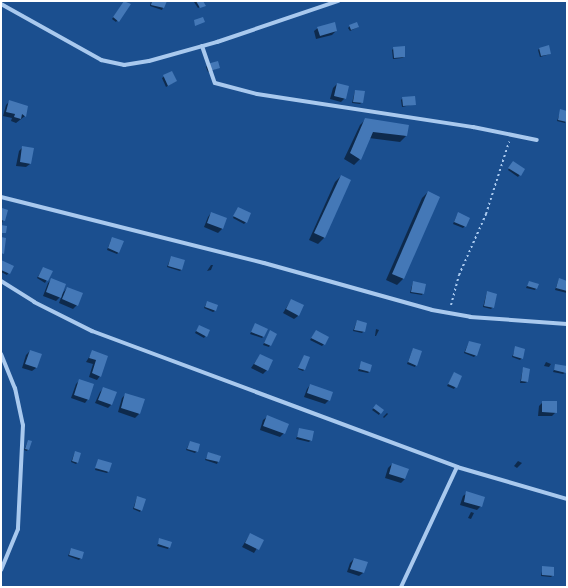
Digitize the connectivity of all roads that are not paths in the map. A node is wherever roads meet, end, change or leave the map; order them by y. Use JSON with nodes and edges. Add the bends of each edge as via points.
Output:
{"nodes":[{"id":1,"x":338,"y":1,"type":"edge"},
{"id":2,"x":1,"y":4,"type":"edge"},
{"id":3,"x":202,"y":46,"type":"junction"},
{"id":4,"x":537,"y":140,"type":"dead end"},
{"id":5,"x":1,"y":197,"type":"edge"},
{"id":6,"x":1,"y":282,"type":"edge"},
{"id":7,"x":567,"y":324,"type":"edge"},
{"id":8,"x":1,"y":354,"type":"edge"},
{"id":9,"x":457,"y":467,"type":"junction"},
{"id":10,"x":567,"y":499,"type":"edge"},
{"id":11,"x":1,"y":570,"type":"edge"},
{"id":12,"x":401,"y":587,"type":"edge"}],
"edges":[{"from":1,"to":3,"type":"street"},
{"from":2,"to":3,"type":"street","via":[[101,60],[124,65]]},
{"from":3,"to":4,"type":"street","via":[[215,83],[257,94],[473,127]]},
{"from":5,"to":7,"type":"street","via":[[257,261],[432,310],[470,317]]},
{"from":6,"to":9,"type":"street","via":[[34,302],[92,330]]},
{"from":8,"to":11,"type":"street","via":[[15,388],[23,425],[18,530]]},
{"from":9,"to":10,"type":"street"},
{"from":9,"to":12,"type":"street"}]}
